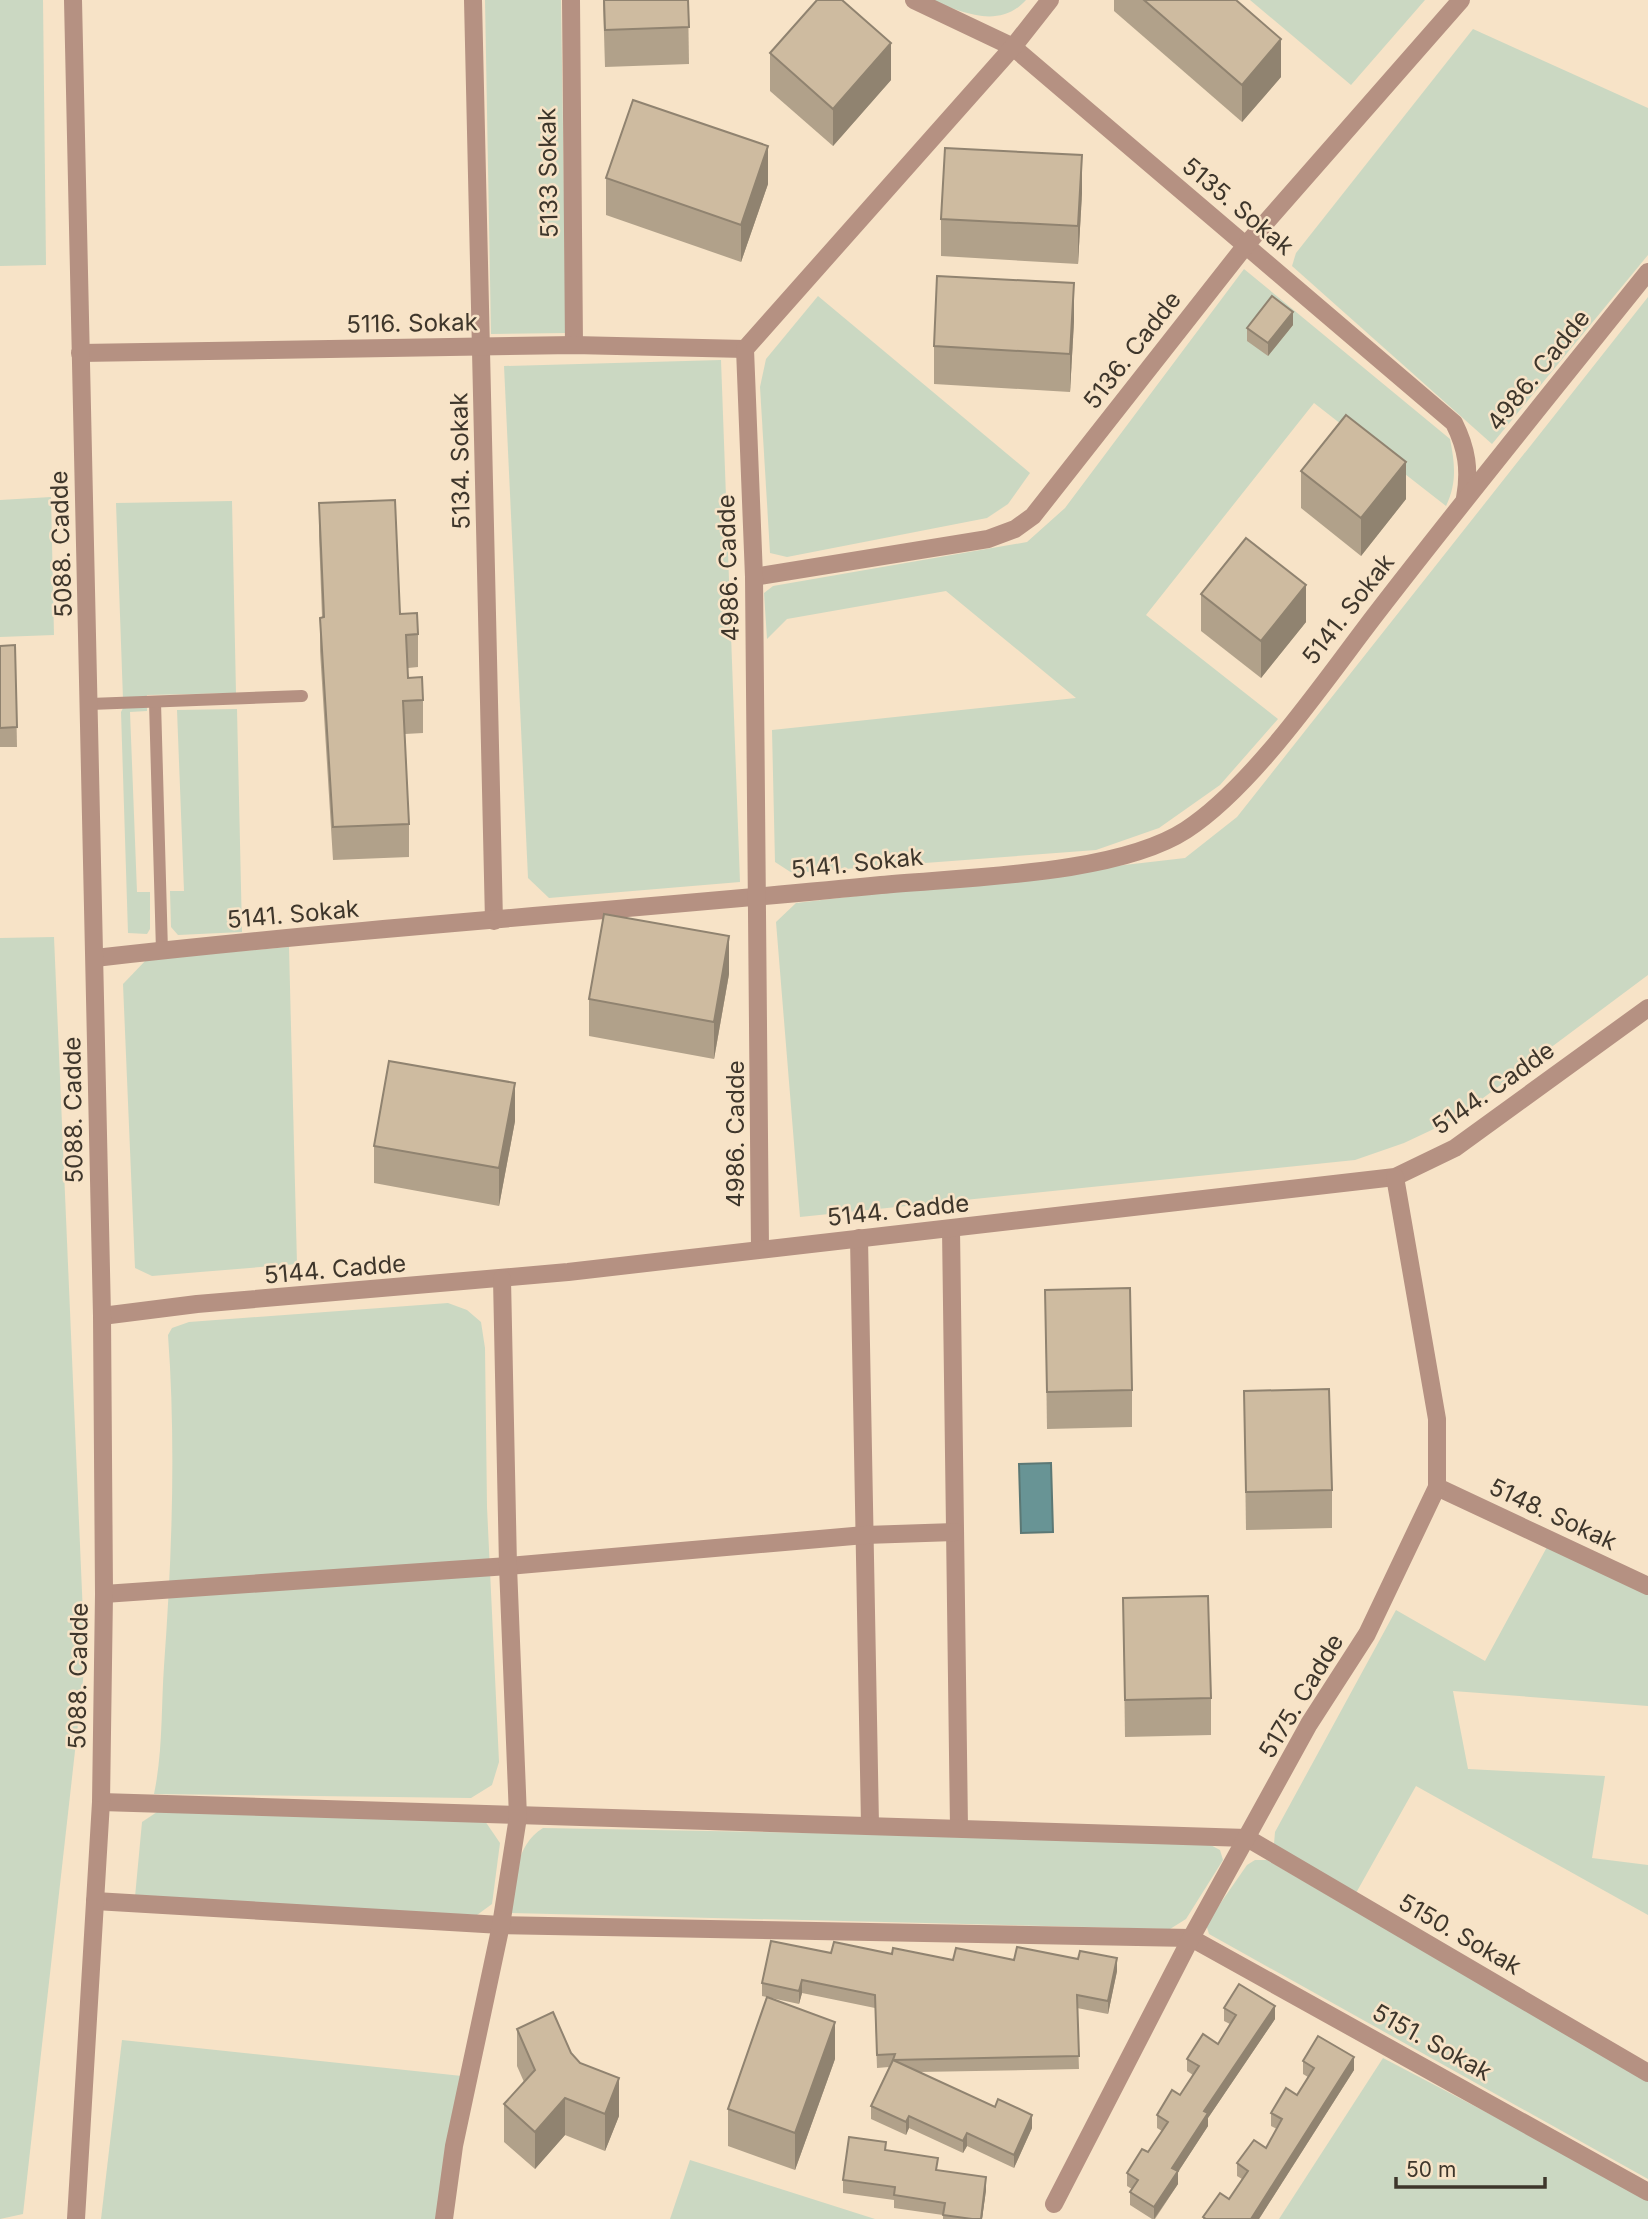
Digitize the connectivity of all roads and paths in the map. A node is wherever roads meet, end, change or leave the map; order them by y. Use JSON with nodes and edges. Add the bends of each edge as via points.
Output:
{"nodes":[{"id":1,"x":73,"y":0,"type":"edge"},
{"id":2,"x":473,"y":0,"type":"edge"},
{"id":3,"x":571,"y":0,"type":"edge"},
{"id":4,"x":914,"y":0,"type":"edge"},
{"id":5,"x":1050,"y":0,"type":"edge"},
{"id":6,"x":1461,"y":0,"type":"edge"},
{"id":7,"x":1013,"y":47,"type":"junction"},
{"id":8,"x":1246,"y":245,"type":"junction"},
{"id":9,"x":1648,"y":272,"type":"edge"},
{"id":10,"x":574,"y":345,"type":"junction"},
{"id":11,"x":482,"y":346,"type":"junction"},
{"id":12,"x":745,"y":349,"type":"junction"},
{"id":13,"x":80,"y":354,"type":"junction"},
{"id":14,"x":1465,"y":498,"type":"junction"},
{"id":15,"x":754,"y":577,"type":"junction"},
{"id":16,"x":302,"y":696,"type":"dead end"},
{"id":17,"x":155,"y":702,"type":"junction"},
{"id":18,"x":90,"y":704,"type":"junction"},
{"id":19,"x":759,"y":897,"type":"junction"},
{"id":20,"x":494,"y":921,"type":"junction"},
{"id":21,"x":162,"y":951,"type":"junction"},
{"id":22,"x":94,"y":958,"type":"junction"},
{"id":23,"x":1648,"y":1008,"type":"edge"},
{"id":24,"x":1395,"y":1177,"type":"junction"},
{"id":25,"x":951,"y":1229,"type":"junction"},
{"id":26,"x":859,"y":1238,"type":"junction"},
{"id":27,"x":760,"y":1249,"type":"junction"},
{"id":28,"x":502,"y":1279,"type":"junction"},
{"id":29,"x":102,"y":1316,"type":"junction"},
{"id":30,"x":1437,"y":1487,"type":"junction"},
{"id":31,"x":955,"y":1532,"type":"junction"},
{"id":32,"x":864,"y":1535,"type":"junction"},
{"id":33,"x":508,"y":1566,"type":"junction"},
{"id":34,"x":1648,"y":1586,"type":"edge"},
{"id":35,"x":104,"y":1594,"type":"junction"},
{"id":36,"x":101,"y":1802,"type":"junction"},
{"id":37,"x":519,"y":1817,"type":"junction"},
{"id":38,"x":870,"y":1825,"type":"junction"},
{"id":39,"x":959,"y":1828,"type":"junction"},
{"id":40,"x":1247,"y":1838,"type":"junction"},
{"id":41,"x":95,"y":1900,"type":"junction"},
{"id":42,"x":501,"y":1925,"type":"junction"},
{"id":43,"x":1191,"y":1938,"type":"junction"},
{"id":44,"x":1648,"y":2073,"type":"edge"},
{"id":45,"x":1648,"y":2192,"type":"edge"},
{"id":46,"x":1054,"y":2204,"type":"dead end"},
{"id":47,"x":76,"y":2219,"type":"edge"},
{"id":48,"x":444,"y":2219,"type":"edge"}],
"edges":[{"from":1,"to":13,"type":"street","name":"5088. Cadde"},
{"from":2,"to":11,"type":"street","name":"5134. Sokak"},
{"from":3,"to":10,"type":"street","name":"5133 Sokak"},
{"from":4,"to":7,"type":"street","name":"5135. Sokak"},
{"from":5,"to":7,"type":"street"},
{"from":6,"to":8,"type":"street","name":"5136. Cadde"},
{"from":7,"to":8,"type":"street","name":"5135. Sokak"},
{"from":7,"to":12,"type":"street"},
{"from":8,"to":14,"type":"street","name":"5135. Sokak","via":[[1454,423],[1467,457]]},
{"from":8,"to":15,"type":"street","name":"5136. Cadde","via":[[1033,516],[1015,529],[988,539]]},
{"from":9,"to":14,"type":"street","name":"4986. Cadde"},
{"from":10,"to":11,"type":"street","name":"5116. Sokak"},
{"from":10,"to":12,"type":"street","name":"5116. Sokak"},
{"from":11,"to":13,"type":"street","name":"5116. Sokak"},
{"from":11,"to":20,"type":"street","name":"5134. Sokak"},
{"from":12,"to":15,"type":"street","name":"4986. Cadde"},
{"from":13,"to":18,"type":"street","name":"5088. Cadde"},
{"from":14,"to":19,"type":"street","name":"5141. Sokak","via":[[1286,730],[1219,804],[1184,832],[1134,855],[1061,867]]},
{"from":15,"to":19,"type":"street","name":"4986. Cadde"},
{"from":16,"to":17,"type":"lane"},
{"from":17,"to":18,"type":"lane"},
{"from":17,"to":21,"type":"lane"},
{"from":18,"to":22,"type":"street","name":"5088. Cadde"},
{"from":19,"to":20,"type":"street","name":"5141. Sokak"},
{"from":19,"to":27,"type":"street","name":"4986. Cadde"},
{"from":20,"to":21,"type":"street","name":"5141. Sokak"},
{"from":21,"to":22,"type":"street","name":"5141. Sokak"},
{"from":22,"to":29,"type":"street","name":"5088. Cadde"},
{"from":23,"to":24,"type":"street","name":"5144. Cadde","via":[[1455,1148]]},
{"from":24,"to":25,"type":"street","name":"5144. Cadde"},
{"from":24,"to":30,"type":"street","name":"5175. Cadde","via":[[1437,1419]]},
{"from":25,"to":26,"type":"street","name":"5144. Cadde"},
{"from":25,"to":31,"type":"street"},
{"from":26,"to":27,"type":"street","name":"5144. Cadde"},
{"from":26,"to":32,"type":"street"},
{"from":27,"to":28,"type":"street","name":"5144. Cadde"},
{"from":28,"to":29,"type":"street","name":"5144. Cadde"},
{"from":28,"to":33,"type":"street"},
{"from":29,"to":35,"type":"street","name":"5088. Cadde"},
{"from":30,"to":34,"type":"street","name":"5148. Sokak"},
{"from":30,"to":40,"type":"street","name":"5175. Cadde","via":[[1367,1634],[1309,1724]]},
{"from":31,"to":32,"type":"street"},
{"from":31,"to":39,"type":"street"},
{"from":32,"to":33,"type":"street"},
{"from":32,"to":38,"type":"street"},
{"from":33,"to":35,"type":"street"},
{"from":33,"to":37,"type":"street"},
{"from":35,"to":36,"type":"street","name":"5088. Cadde"},
{"from":36,"to":37,"type":"street"},
{"from":36,"to":41,"type":"street","name":"5088. Cadde"},
{"from":37,"to":38,"type":"street"},
{"from":37,"to":42,"type":"street"},
{"from":38,"to":39,"type":"street"},
{"from":39,"to":40,"type":"street"},
{"from":40,"to":43,"type":"street","name":"5175. Cadde"},
{"from":40,"to":44,"type":"street","name":"5150. Sokak"},
{"from":41,"to":42,"type":"street"},
{"from":41,"to":47,"type":"street","name":"5088. Cadde"},
{"from":42,"to":43,"type":"street"},
{"from":42,"to":48,"type":"street","via":[[454,2146]]},
{"from":43,"to":45,"type":"street","name":"5151. Sokak"},
{"from":43,"to":46,"type":"street","name":"5175. Cadde"}]}
